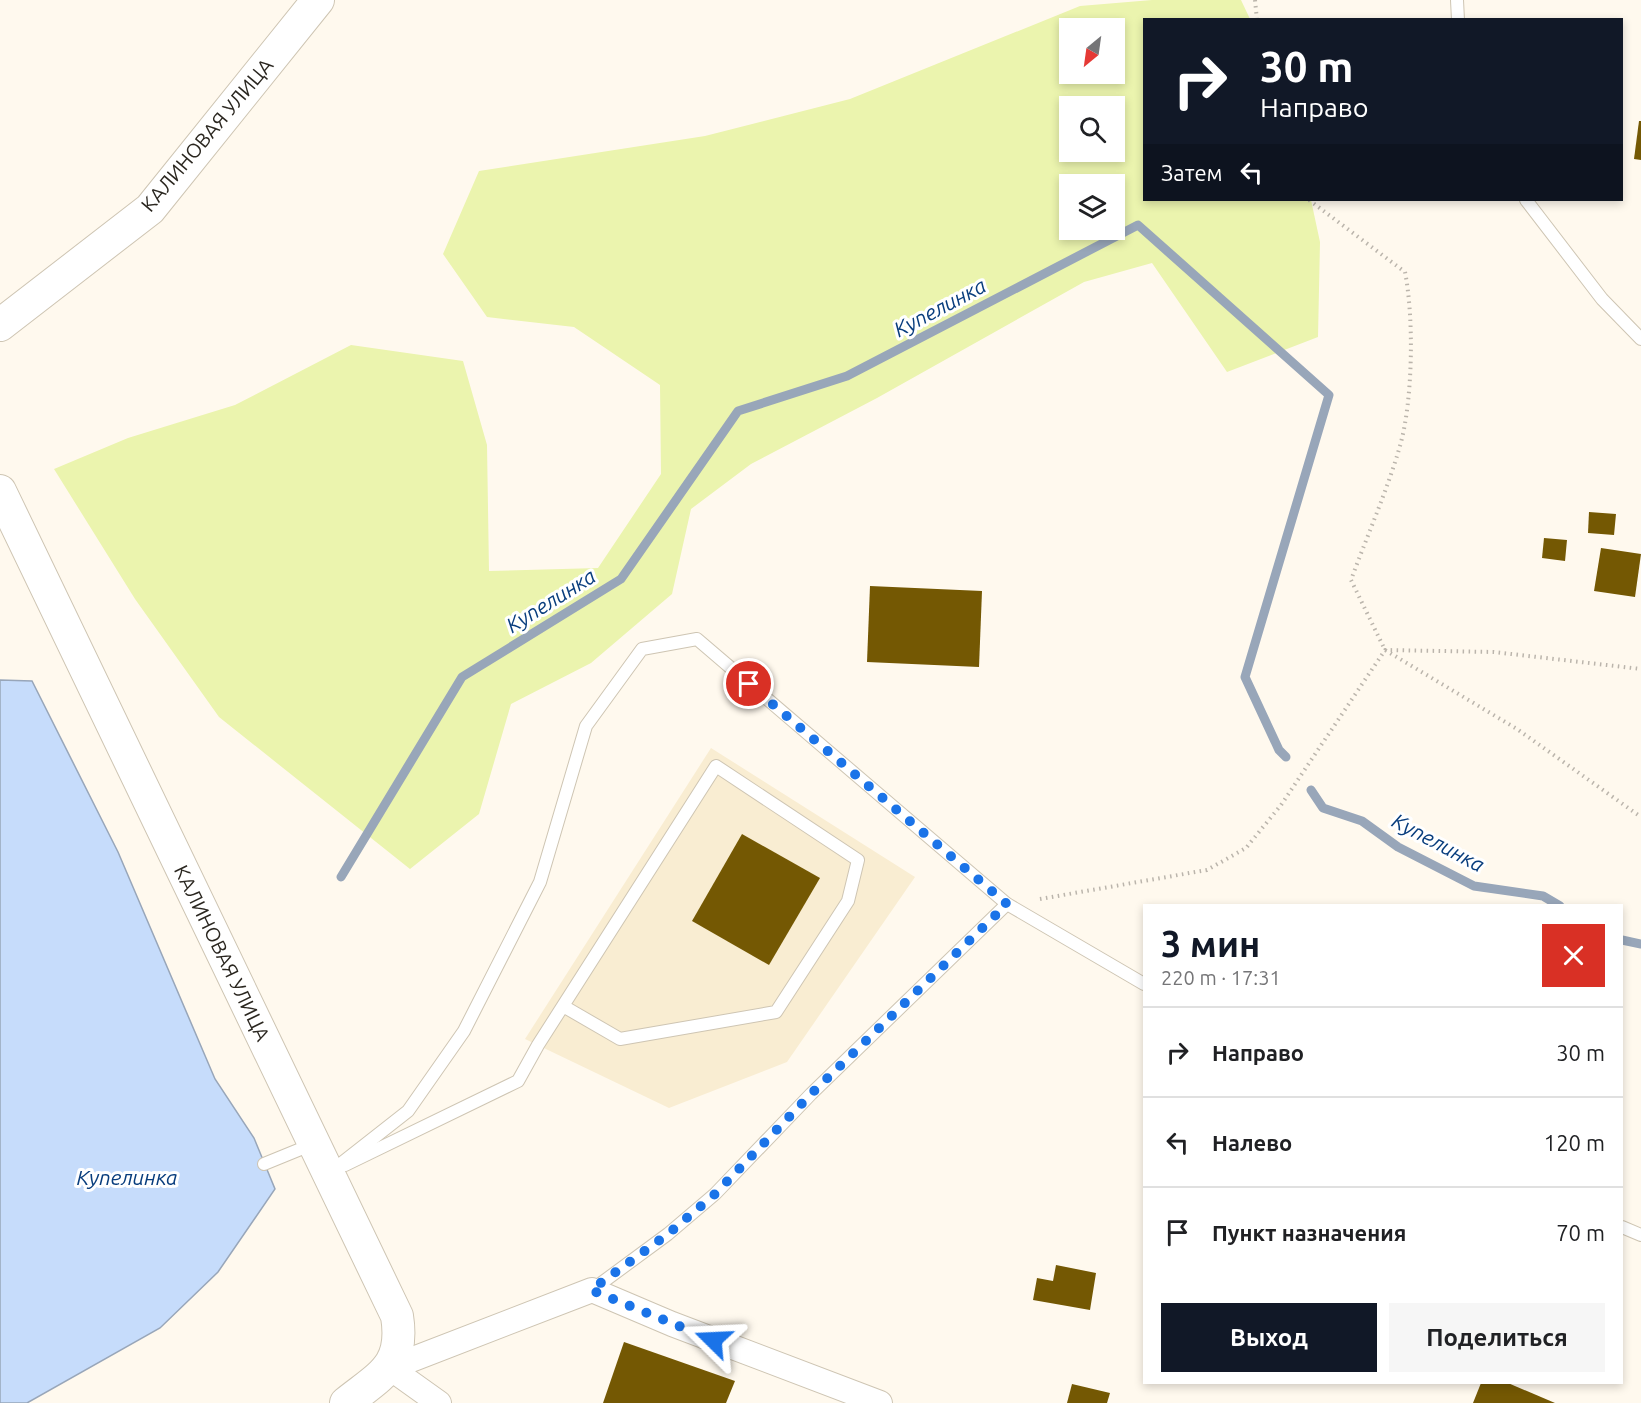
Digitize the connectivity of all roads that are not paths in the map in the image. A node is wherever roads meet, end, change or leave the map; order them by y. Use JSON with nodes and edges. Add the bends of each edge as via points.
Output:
{"nodes":[{"id":1,"x":318,"y":0,"type":"edge"},
{"id":2,"x":1457,"y":0,"type":"edge"},
{"id":3,"x":1458,"y":18,"type":"edge"},
{"id":4,"x":1527,"y":201,"type":"edge"},
{"id":5,"x":0,"y":325,"type":"edge"},
{"id":6,"x":1641,"y":339,"type":"edge"},
{"id":7,"x":0,"y":491,"type":"edge"},
{"id":8,"x":1007,"y":904,"type":"junction"},
{"id":9,"x":1143,"y":983,"type":"edge"},
{"id":10,"x":563,"y":1006,"type":"junction"},
{"id":11,"x":314,"y":1144,"type":"junction"},
{"id":12,"x":264,"y":1164,"type":"dead end"},
{"id":13,"x":328,"y":1173,"type":"junction"},
{"id":14,"x":1623,"y":1227,"type":"edge"},
{"id":15,"x":1641,"y":1235,"type":"edge"},
{"id":16,"x":591,"y":1290,"type":"junction"},
{"id":17,"x":390,"y":1368,"type":"junction"},
{"id":18,"x":346,"y":1403,"type":"edge"},
{"id":19,"x":439,"y":1403,"type":"edge"},
{"id":20,"x":880,"y":1403,"type":"edge"}],
"edges":[{"from":1,"to":5,"type":"street","name":"КАЛИНОВАЯ УЛИЦА","via":[[150,209]]},
{"from":2,"to":3,"type":"lane"},
{"from":4,"to":6,"type":"lane","via":[[1602,299]]},
{"from":7,"to":11,"type":"street","name":"КАЛИНОВАЯ УЛИЦА"},
{"from":8,"to":9,"type":"lane"},
{"from":8,"to":13,"type":"lane","via":[[697,639],[642,649],[586,726],[540,882],[464,1031],[408,1111]]},
{"from":8,"to":16,"type":"lane","via":[[811,1094],[715,1194]]},
{"from":10,"to":10,"type":"lane","via":[[716,766],[858,860],[848,901],[776,1012],[620,1039]]},
{"from":10,"to":13,"type":"lane","via":[[518,1081]]},
{"from":11,"to":12,"type":"lane"},
{"from":11,"to":13,"type":"street","name":"КАЛИНОВАЯ УЛИЦА"},
{"from":13,"to":17,"type":"street","name":"КАЛИНОВАЯ УЛИЦА","via":[[397,1316],[400,1338]]},
{"from":14,"to":15,"type":"lane"},
{"from":16,"to":17,"type":"street"},
{"from":16,"to":20,"type":"street"},
{"from":17,"to":18,"type":"street"},
{"from":17,"to":19,"type":"street"}]}
